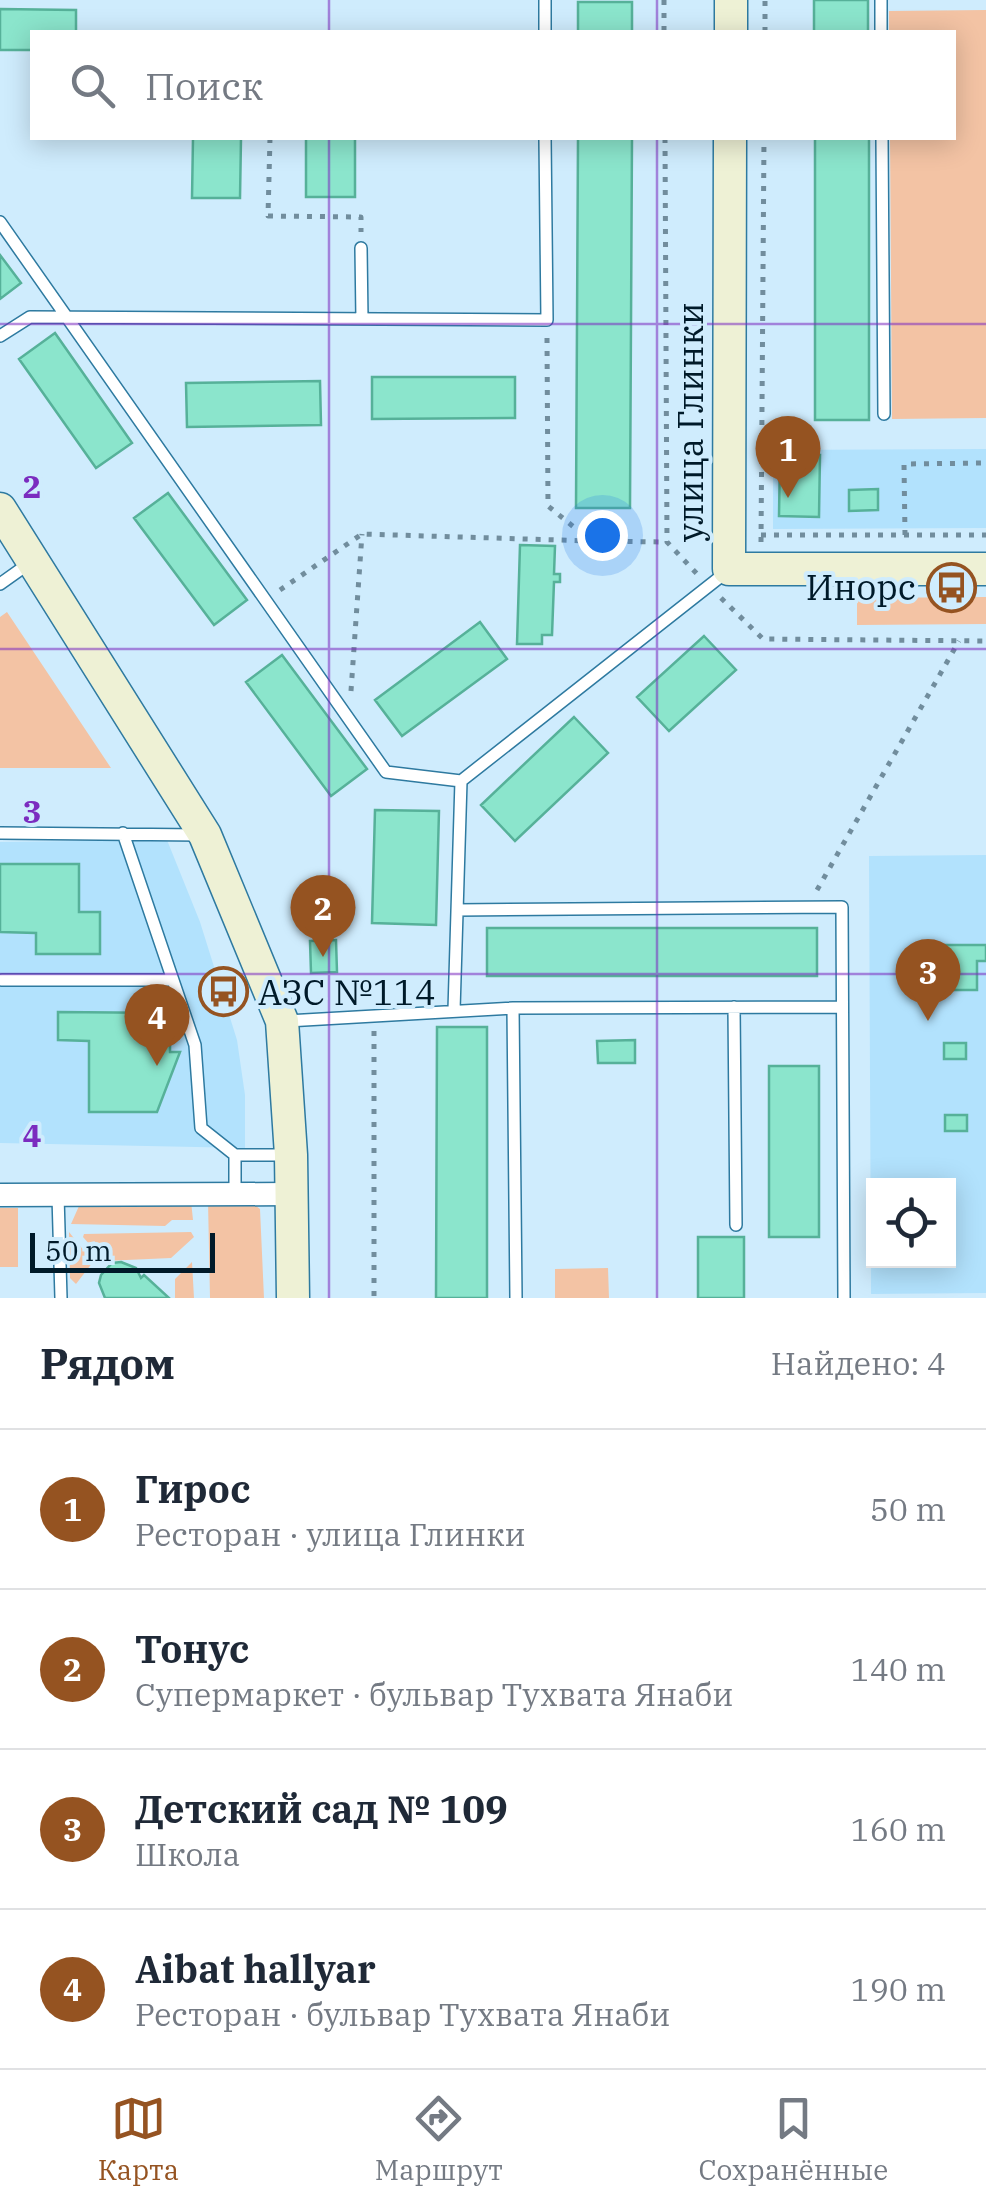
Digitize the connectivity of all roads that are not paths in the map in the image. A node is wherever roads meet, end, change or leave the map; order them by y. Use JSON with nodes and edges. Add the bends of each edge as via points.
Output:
{"nodes":[{"id":1,"x":544,"y":0,"type":"edge"},
{"id":2,"x":730,"y":0,"type":"edge"},
{"id":3,"x":881,"y":0,"type":"edge"},
{"id":4,"x":545,"y":30,"type":"edge"},
{"id":5,"x":730,"y":30,"type":"edge"},
{"id":6,"x":881,"y":30,"type":"edge"},
{"id":7,"x":546,"y":140,"type":"edge"},
{"id":8,"x":730,"y":140,"type":"edge"},
{"id":9,"x":882,"y":140,"type":"edge"},
{"id":10,"x":0,"y":222,"type":"edge"},
{"id":11,"x":362,"y":248,"type":"road end"},
{"id":12,"x":67,"y":317,"type":"junction"},
{"id":13,"x":362,"y":319,"type":"junction"},
{"id":14,"x":0,"y":336,"type":"edge"},
{"id":15,"x":884,"y":414,"type":"dead end"},
{"id":16,"x":0,"y":509,"type":"edge"},
{"id":17,"x":34,"y":560,"type":"junction"},
{"id":18,"x":730,"y":569,"type":"junction"},
{"id":19,"x":986,"y":569,"type":"edge"},
{"id":20,"x":0,"y":584,"type":"edge"},
{"id":21,"x":461,"y":780,"type":"junction"},
{"id":22,"x":0,"y":832,"type":"edge"},
{"id":23,"x":124,"y":833,"type":"junction"},
{"id":24,"x":205,"y":835,"type":"junction"},
{"id":25,"x":457,"y":910,"type":"junction"},
{"id":26,"x":2,"y":980,"type":"edge"},
{"id":27,"x":172,"y":980,"type":"junction"},
{"id":28,"x":842,"y":1006,"type":"junction"},
{"id":29,"x":734,"y":1007,"type":"junction"},
{"id":30,"x":513,"y":1008,"type":"junction"},
{"id":31,"x":454,"y":1010,"type":"junction"},
{"id":32,"x":282,"y":1022,"type":"junction"},
{"id":33,"x":235,"y":1155,"type":"junction"},
{"id":34,"x":291,"y":1155,"type":"junction"},
{"id":35,"x":235,"y":1194,"type":"junction"},
{"id":36,"x":292,"y":1194,"type":"junction"},
{"id":37,"x":0,"y":1195,"type":"edge"},
{"id":38,"x":58,"y":1196,"type":"junction"},
{"id":39,"x":736,"y":1224,"type":"dead end"},
{"id":40,"x":61,"y":1298,"type":"edge"},
{"id":41,"x":293,"y":1298,"type":"edge"},
{"id":42,"x":516,"y":1298,"type":"edge"},
{"id":43,"x":844,"y":1298,"type":"edge"}],
"edges":[{"from":1,"to":4,"type":"lane"},
{"from":2,"to":5,"type":"main road"},
{"from":3,"to":6,"type":"lane"},
{"from":7,"to":13,"type":"lane","via":[[546,320]]},
{"from":8,"to":18,"type":"main road","name":"улица Глинки"},
{"from":9,"to":15,"type":"lane"},
{"from":10,"to":12,"type":"lane"},
{"from":11,"to":13,"type":"lane"},
{"from":12,"to":13,"type":"lane"},
{"from":12,"to":14,"type":"lane","via":[[30,317]]},
{"from":12,"to":21,"type":"lane","via":[[386,772]]},
{"from":16,"to":17,"type":"main road"},
{"from":17,"to":20,"type":"lane"},
{"from":17,"to":24,"type":"main road"},
{"from":18,"to":19,"type":"main road","name":"улица Глинки"},
{"from":18,"to":21,"type":"lane"},
{"from":21,"to":25,"type":"lane"},
{"from":22,"to":23,"type":"lane"},
{"from":23,"to":24,"type":"lane"},
{"from":23,"to":27,"type":"lane"},
{"from":24,"to":32,"type":"main road"},
{"from":25,"to":28,"type":"lane","via":[[842,908]]},
{"from":25,"to":31,"type":"lane"},
{"from":26,"to":27,"type":"lane"},
{"from":27,"to":33,"type":"lane","via":[[194,1044],[202,1128]]},
{"from":28,"to":29,"type":"lane"},
{"from":28,"to":43,"type":"lane"},
{"from":29,"to":30,"type":"lane"},
{"from":29,"to":39,"type":"lane"},
{"from":30,"to":31,"type":"lane"},
{"from":30,"to":42,"type":"lane"},
{"from":31,"to":32,"type":"lane"},
{"from":32,"to":34,"type":"main road"},
{"from":33,"to":34,"type":"lane"},
{"from":33,"to":35,"type":"lane"},
{"from":34,"to":36,"type":"main road"},
{"from":35,"to":36,"type":"street"},
{"from":35,"to":38,"type":"street"},
{"from":36,"to":41,"type":"main road"},
{"from":37,"to":38,"type":"street"},
{"from":38,"to":40,"type":"lane"}]}
